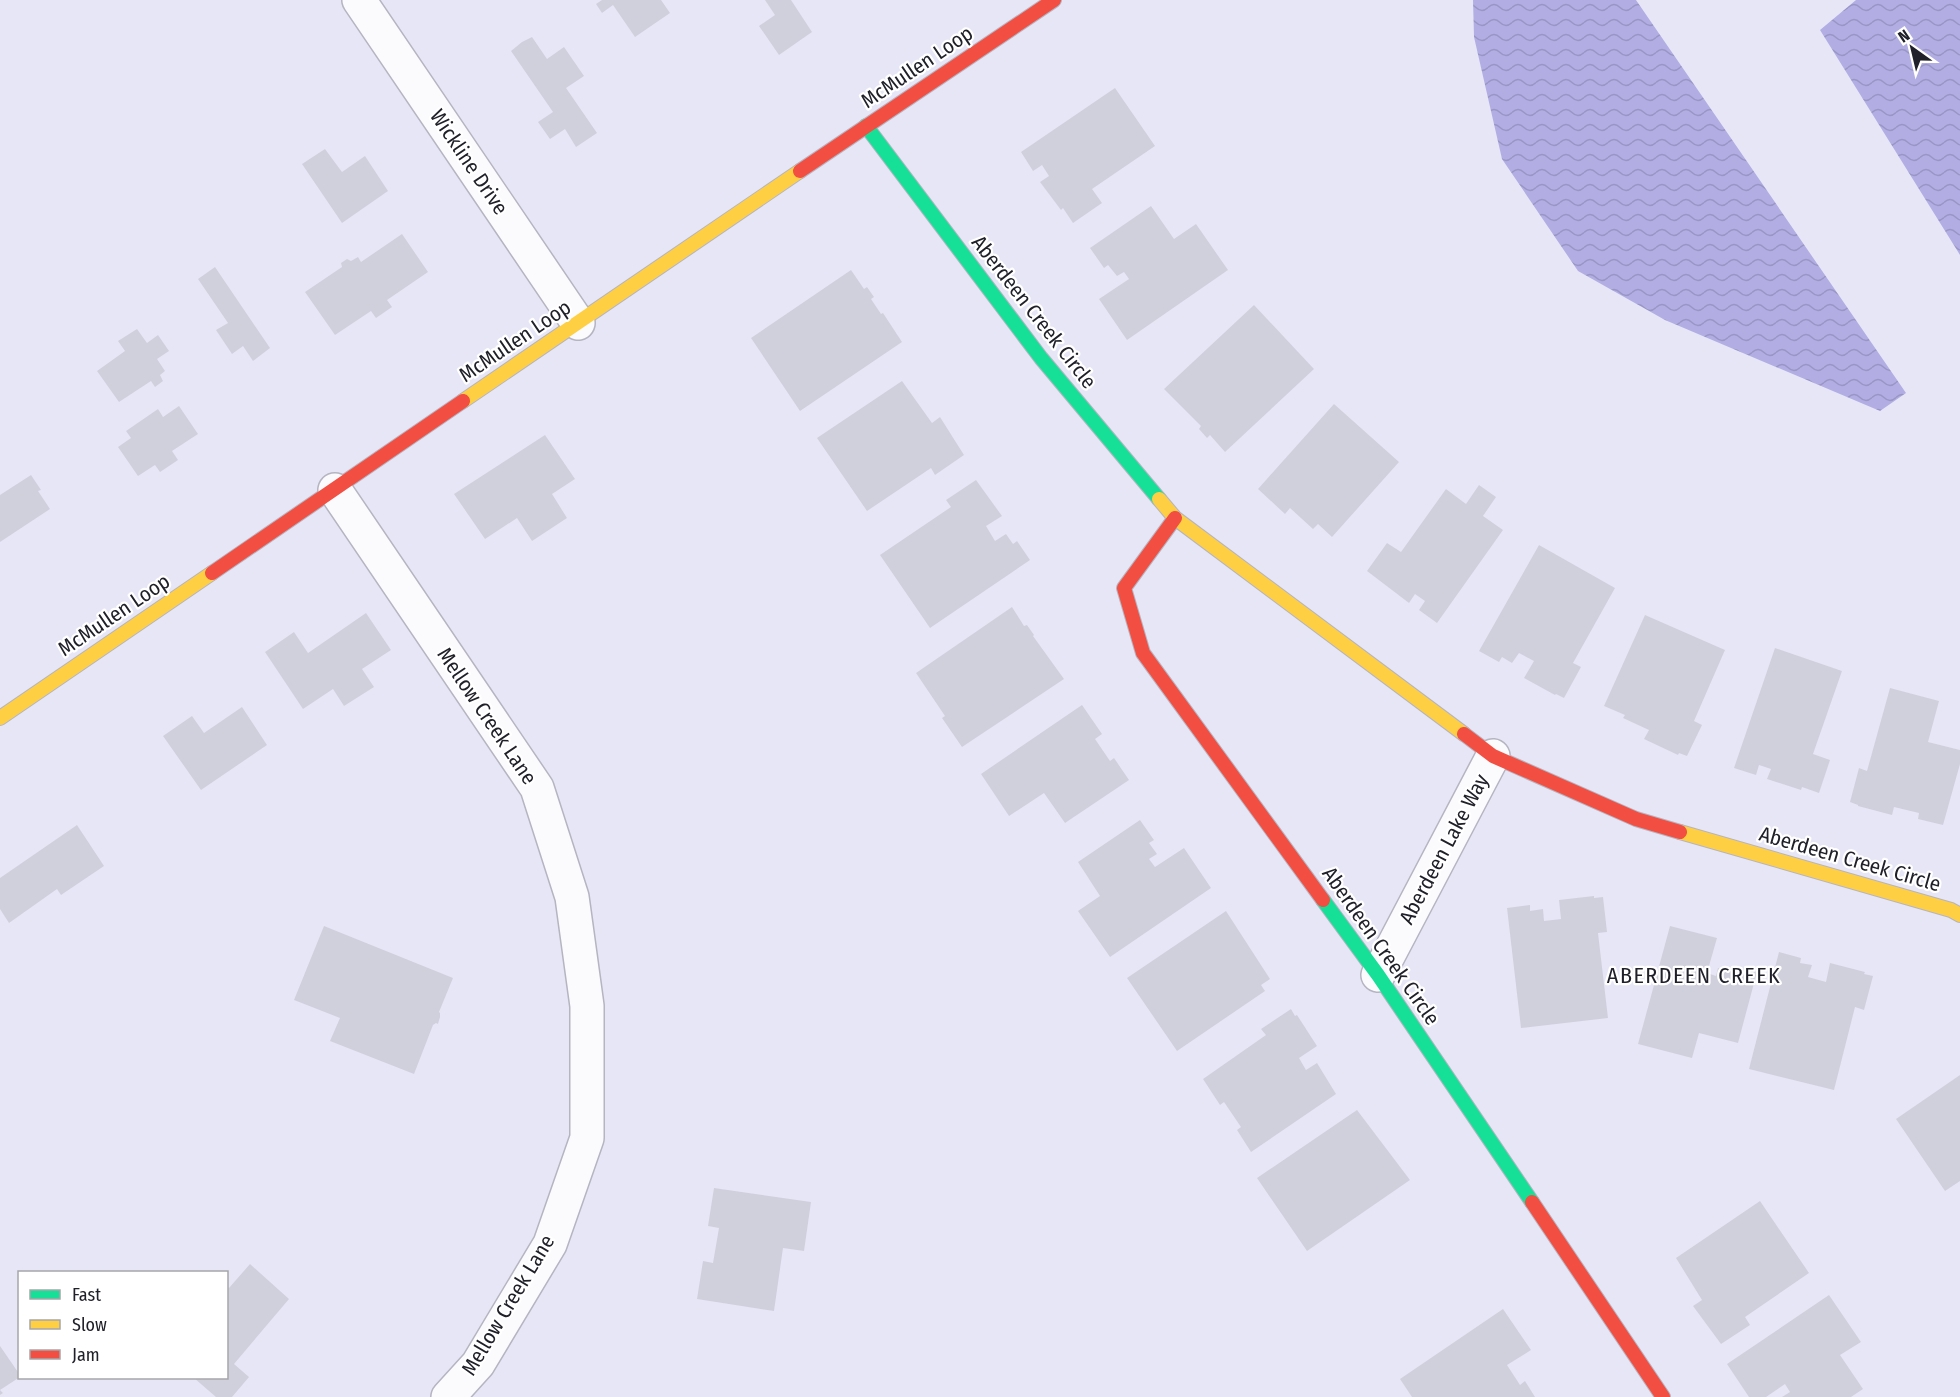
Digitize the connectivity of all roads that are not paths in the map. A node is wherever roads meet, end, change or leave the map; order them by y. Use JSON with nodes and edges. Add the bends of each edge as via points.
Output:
{"nodes":[{"id":1,"x":359,"y":0,"type":"edge"},
{"id":2,"x":1039,"y":4,"type":"edge"},
{"id":3,"x":866,"y":126,"type":"junction"},
{"id":4,"x":578,"y":323,"type":"junction"},
{"id":5,"x":335,"y":490,"type":"junction"},
{"id":6,"x":1174,"y":518,"type":"junction"},
{"id":7,"x":0,"y":718,"type":"edge"},
{"id":8,"x":1493,"y":756,"type":"junction"},
{"id":9,"x":1960,"y":915,"type":"edge"},
{"id":10,"x":1378,"y":975,"type":"junction"},
{"id":11,"x":448,"y":1397,"type":"edge"},
{"id":12,"x":1663,"y":1397,"type":"edge"}],
"edges":[{"from":1,"to":4,"type":"street","name":"Wickline Drive"},
{"from":2,"to":3,"type":"street","name":"McMullen Loop"},
{"from":3,"to":4,"type":"street","name":"McMullen Loop"},
{"from":3,"to":6,"type":"street","name":"Aberdeen Creek Circle","via":[[1041,358]]},
{"from":4,"to":5,"type":"street","name":"McMullen Loop"},
{"from":5,"to":7,"type":"street","name":"McMullen Loop"},
{"from":5,"to":11,"type":"street","name":"Mellow Creek Lane","via":[[537,788],[572,897],[587,1006],[587,1138],[550,1244],[478,1364]]},
{"from":6,"to":8,"type":"street","name":"Aberdeen Creek Circle"},
{"from":6,"to":10,"type":"street","name":"Aberdeen Creek Circle","via":[[1124,588],[1143,653]]},
{"from":8,"to":9,"type":"street","name":"Aberdeen Creek Circle","via":[[1636,819]]},
{"from":8,"to":10,"type":"street","name":"Aberdeen Lake Way"},
{"from":10,"to":12,"type":"street","name":"Aberdeen Creek Circle"}]}
